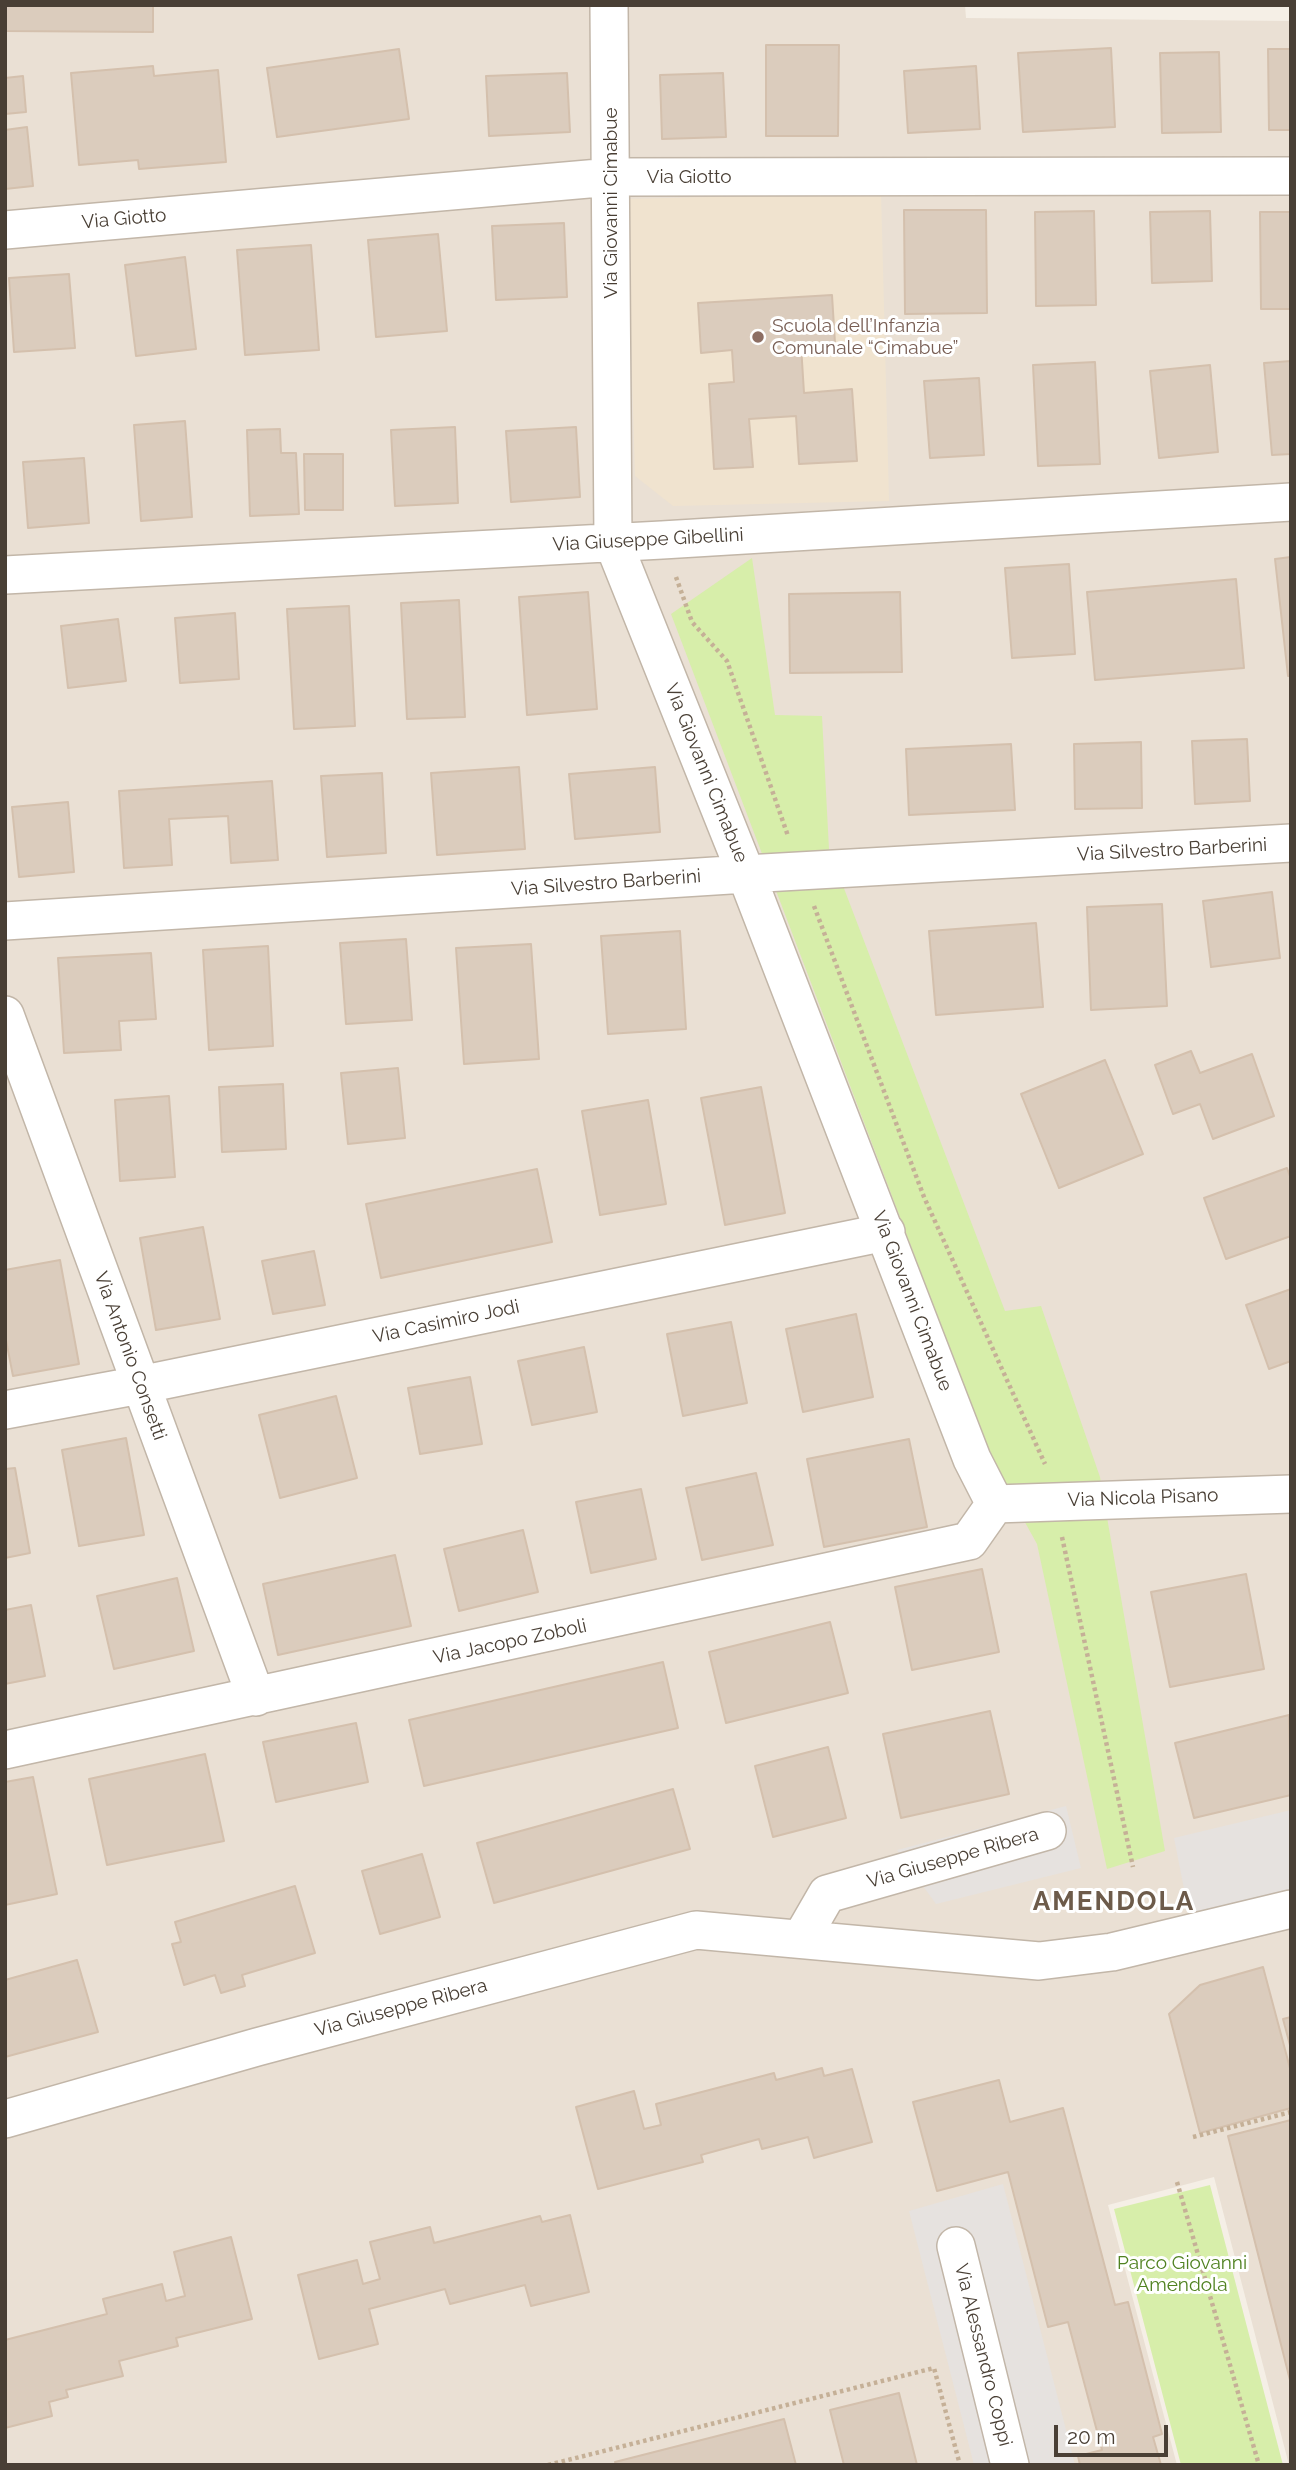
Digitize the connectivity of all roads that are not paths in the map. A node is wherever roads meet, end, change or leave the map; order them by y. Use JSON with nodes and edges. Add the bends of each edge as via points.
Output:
{"nodes":[{"id":1,"x":609,"y":5,"type":"edge"},
{"id":2,"x":1291,"y":176,"type":"edge"},
{"id":3,"x":611,"y":177,"type":"junction"},
{"id":4,"x":5,"y":230,"type":"edge"},
{"id":5,"x":1291,"y":502,"type":"edge"},
{"id":6,"x":613,"y":541,"type":"junction"},
{"id":7,"x":5,"y":575,"type":"edge"},
{"id":8,"x":1291,"y":843,"type":"edge"},
{"id":9,"x":746,"y":874,"type":"junction"},
{"id":10,"x":5,"y":921,"type":"edge"},
{"id":11,"x":5,"y":1015,"type":"edge"},
{"id":12,"x":886,"y":1232,"type":"junction"},
{"id":13,"x":140,"y":1385,"type":"junction"},
{"id":14,"x":5,"y":1410,"type":"edge"},
{"id":15,"x":1291,"y":1494,"type":"edge"},
{"id":16,"x":995,"y":1504,"type":"junction"},
{"id":17,"x":256,"y":1697,"type":"junction"},
{"id":18,"x":5,"y":1750,"type":"edge"},
{"id":19,"x":1047,"y":1831,"type":"dead end"},
{"id":20,"x":1291,"y":1909,"type":"edge"},
{"id":21,"x":801,"y":1939,"type":"junction"},
{"id":22,"x":5,"y":2119,"type":"edge"},
{"id":23,"x":956,"y":2246,"type":"dead end"},
{"id":24,"x":1010,"y":2465,"type":"edge"}],
"edges":[{"from":1,"to":3,"type":"street","name":"Via Giovanni Cimabue"},
{"from":2,"to":3,"type":"street","name":"Via Giotto"},
{"from":3,"to":4,"type":"street","name":"Via Giotto"},
{"from":3,"to":6,"type":"street","name":"Via Giovanni Cimabue"},
{"from":5,"to":6,"type":"street","name":"Via Giuseppe Gibellini"},
{"from":6,"to":7,"type":"street","name":"Via Giuseppe Gibellini"},
{"from":6,"to":9,"type":"street","name":"Via Giovanni Cimabue"},
{"from":8,"to":9,"type":"street","name":"Via Silvestro Barberini"},
{"from":9,"to":10,"type":"street","name":"Via Silvestro Barberini"},
{"from":9,"to":12,"type":"street","name":"Via Giovanni Cimabue"},
{"from":11,"to":13,"type":"street","name":"Via Antonio Consetti"},
{"from":12,"to":13,"type":"street","name":"Via Casimiro Jodi"},
{"from":12,"to":16,"type":"street","name":"Via Giovanni Cimabue","via":[[972,1459]]},
{"from":13,"to":14,"type":"street","name":"Via Casimiro Jodi"},
{"from":13,"to":17,"type":"street","name":"Via Antonio Consetti"},
{"from":15,"to":16,"type":"street","name":"Via Nicola Pisano"},
{"from":16,"to":17,"type":"street","name":"Via Jacopo Zoboli","via":[[969,1541]]},
{"from":17,"to":18,"type":"street","name":"Via Jacopo Zoboli"},
{"from":19,"to":21,"type":"street","name":"Via Giuseppe Ribera","via":[[827,1894]]},
{"from":20,"to":21,"type":"street","name":"Via Giuseppe Ribera","via":[[1112,1952],[1039,1961]]},
{"from":21,"to":22,"type":"street","name":"Via Giuseppe Ribera","via":[[696,1930]]},
{"from":23,"to":24,"type":"street","name":"Via Alessandro Coppi"}]}
